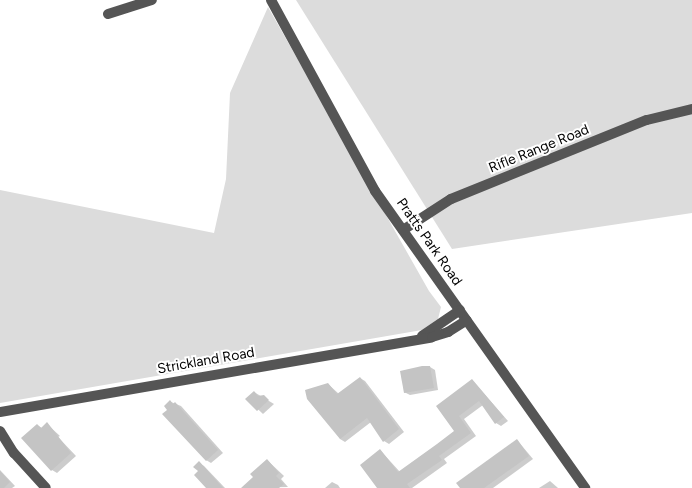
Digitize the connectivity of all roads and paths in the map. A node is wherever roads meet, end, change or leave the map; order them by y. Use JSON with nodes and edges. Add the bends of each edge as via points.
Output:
{"nodes":[{"id":1,"x":152,"y":0,"type":"edge"},
{"id":2,"x":271,"y":0,"type":"edge"},
{"id":3,"x":108,"y":14,"type":"dead end"},
{"id":4,"x":692,"y":109,"type":"edge"},
{"id":5,"x":404,"y":230,"type":"junction"},
{"id":6,"x":460,"y":310,"type":"junction"},
{"id":7,"x":467,"y":320,"type":"junction"},
{"id":8,"x":417,"y":338,"type":"junction"},
{"id":9,"x":0,"y":412,"type":"edge"},
{"id":10,"x":0,"y":431,"type":"edge"},
{"id":11,"x":46,"y":488,"type":"edge"},
{"id":12,"x":585,"y":488,"type":"edge"}],
"edges":[{"from":1,"to":3,"type":"street"},
{"from":2,"to":5,"type":"street","name":"Pratts Park Road","via":[[375,191]]},
{"from":4,"to":5,"type":"street","name":"Rifle Range Road","via":[[647,120],[451,199]]},
{"from":5,"to":6,"type":"street","name":"Pratts Park Road"},
{"from":6,"to":7,"type":"street","name":"Pratts Park Road"},
{"from":6,"to":8,"type":"street","name":"Strickland Road"},
{"from":7,"to":8,"type":"street","name":"Strickland Road","via":[[442,334]]},
{"from":7,"to":12,"type":"street","name":"Pratts Park Road"},
{"from":8,"to":9,"type":"street","name":"Strickland Road"},
{"from":10,"to":11,"type":"street","via":[[14,453]]}]}
